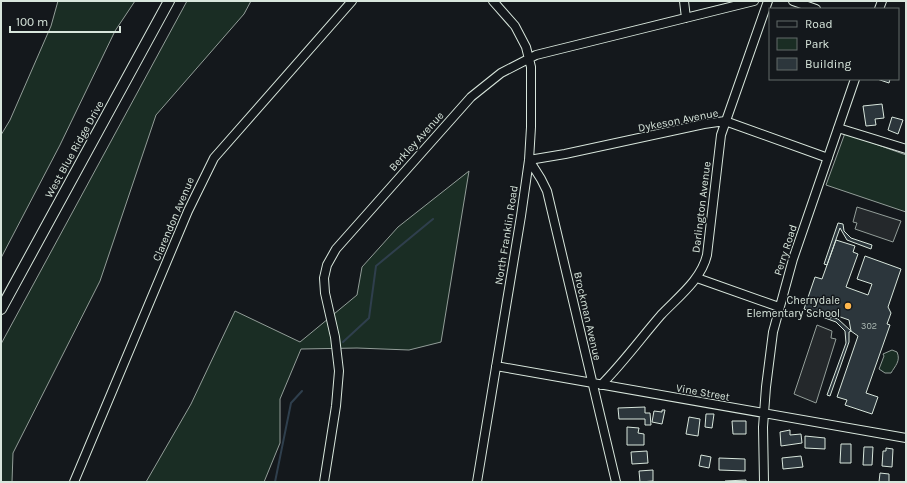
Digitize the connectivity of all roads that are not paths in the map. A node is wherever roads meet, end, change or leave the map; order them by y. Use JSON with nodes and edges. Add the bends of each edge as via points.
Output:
{"nodes":[{"id":1,"x":169,"y":1,"type":"edge"},
{"id":2,"x":352,"y":1,"type":"edge"},
{"id":3,"x":493,"y":1,"type":"edge"},
{"id":4,"x":684,"y":1,"type":"edge"},
{"id":5,"x":754,"y":1,"type":"edge"},
{"id":6,"x":768,"y":1,"type":"edge"},
{"id":7,"x":793,"y":1,"type":"edge"},
{"id":8,"x":813,"y":8,"type":"edge"},
{"id":9,"x":686,"y":18,"type":"junction"},
{"id":10,"x":529,"y":58,"type":"junction"},
{"id":11,"x":855,"y":80,"type":"edge"},
{"id":12,"x":725,"y":121,"type":"junction"},
{"id":13,"x":838,"y":128,"type":"junction"},
{"id":14,"x":906,"y":149,"type":"edge"},
{"id":15,"x":828,"y":158,"type":"junction"},
{"id":16,"x":528,"y":160,"type":"junction"},
{"id":17,"x":697,"y":278,"type":"junction"},
{"id":18,"x":779,"y":307,"type":"junction"},
{"id":19,"x":1,"y":309,"type":"edge"},
{"id":20,"x":496,"y":366,"type":"junction"},
{"id":21,"x":592,"y":383,"type":"junction"},
{"id":22,"x":601,"y":385,"type":"junction"},
{"id":23,"x":764,"y":414,"type":"junction"},
{"id":24,"x":906,"y":438,"type":"edge"},
{"id":25,"x":74,"y":482,"type":"edge"},
{"id":26,"x":324,"y":482,"type":"edge"},
{"id":27,"x":477,"y":482,"type":"edge"},
{"id":28,"x":616,"y":482,"type":"edge"},
{"id":29,"x":764,"y":482,"type":"edge"}],
"edges":[{"from":1,"to":19,"type":"main road","name":"West Blue Ridge Drive"},
{"from":2,"to":25,"type":"street","name":"Clarendon Avenue","via":[[214,158],[188,211]]},
{"from":3,"to":10,"type":"street","name":"North Franklin Road","via":[[520,35]]},
{"from":4,"to":9,"type":"street"},
{"from":5,"to":9,"type":"street","name":"Berkley Avenue"},
{"from":6,"to":12,"type":"street","name":"Darlington Avenue"},
{"from":7,"to":8,"type":"street"},
{"from":9,"to":10,"type":"street","name":"Berkley Avenue"},
{"from":10,"to":16,"type":"street","name":"North Franklin Road","via":[[532,81]]},
{"from":10,"to":26,"type":"street","name":"Berkley Avenue","via":[[501,73],[471,97],[336,249],[328,262],[324,283],[336,337],[339,371]]},
{"from":11,"to":13,"type":"street","name":"Perry Road"},
{"from":12,"to":15,"type":"street","name":"Dykeson Avenue"},
{"from":12,"to":16,"type":"street","name":"Dykeson Avenue"},
{"from":12,"to":17,"type":"street","name":"Darlington Avenue","via":[[707,255]]},
{"from":13,"to":14,"type":"street"},
{"from":13,"to":15,"type":"street","name":"Perry Road"},
{"from":15,"to":18,"type":"street","name":"Perry Road"},
{"from":16,"to":20,"type":"street","name":"North Franklin Road"},
{"from":16,"to":21,"type":"street","name":"Brockman Avenue","via":[[546,191]]},
{"from":17,"to":18,"type":"street"},
{"from":17,"to":22,"type":"street","name":"Darlington Avenue"},
{"from":18,"to":23,"type":"street","name":"Perry Road","via":[[769,356]]},
{"from":20,"to":21,"type":"street","name":"Vine Street"},
{"from":20,"to":27,"type":"street","name":"North Franklin Road"},
{"from":21,"to":22,"type":"street","name":"Vine Street"},
{"from":21,"to":28,"type":"street","name":"Brockman Avenue"},
{"from":22,"to":23,"type":"street","name":"Vine Street"},
{"from":23,"to":24,"type":"street","name":"Vine Street"},
{"from":23,"to":29,"type":"street","name":"Perry Road"}]}
